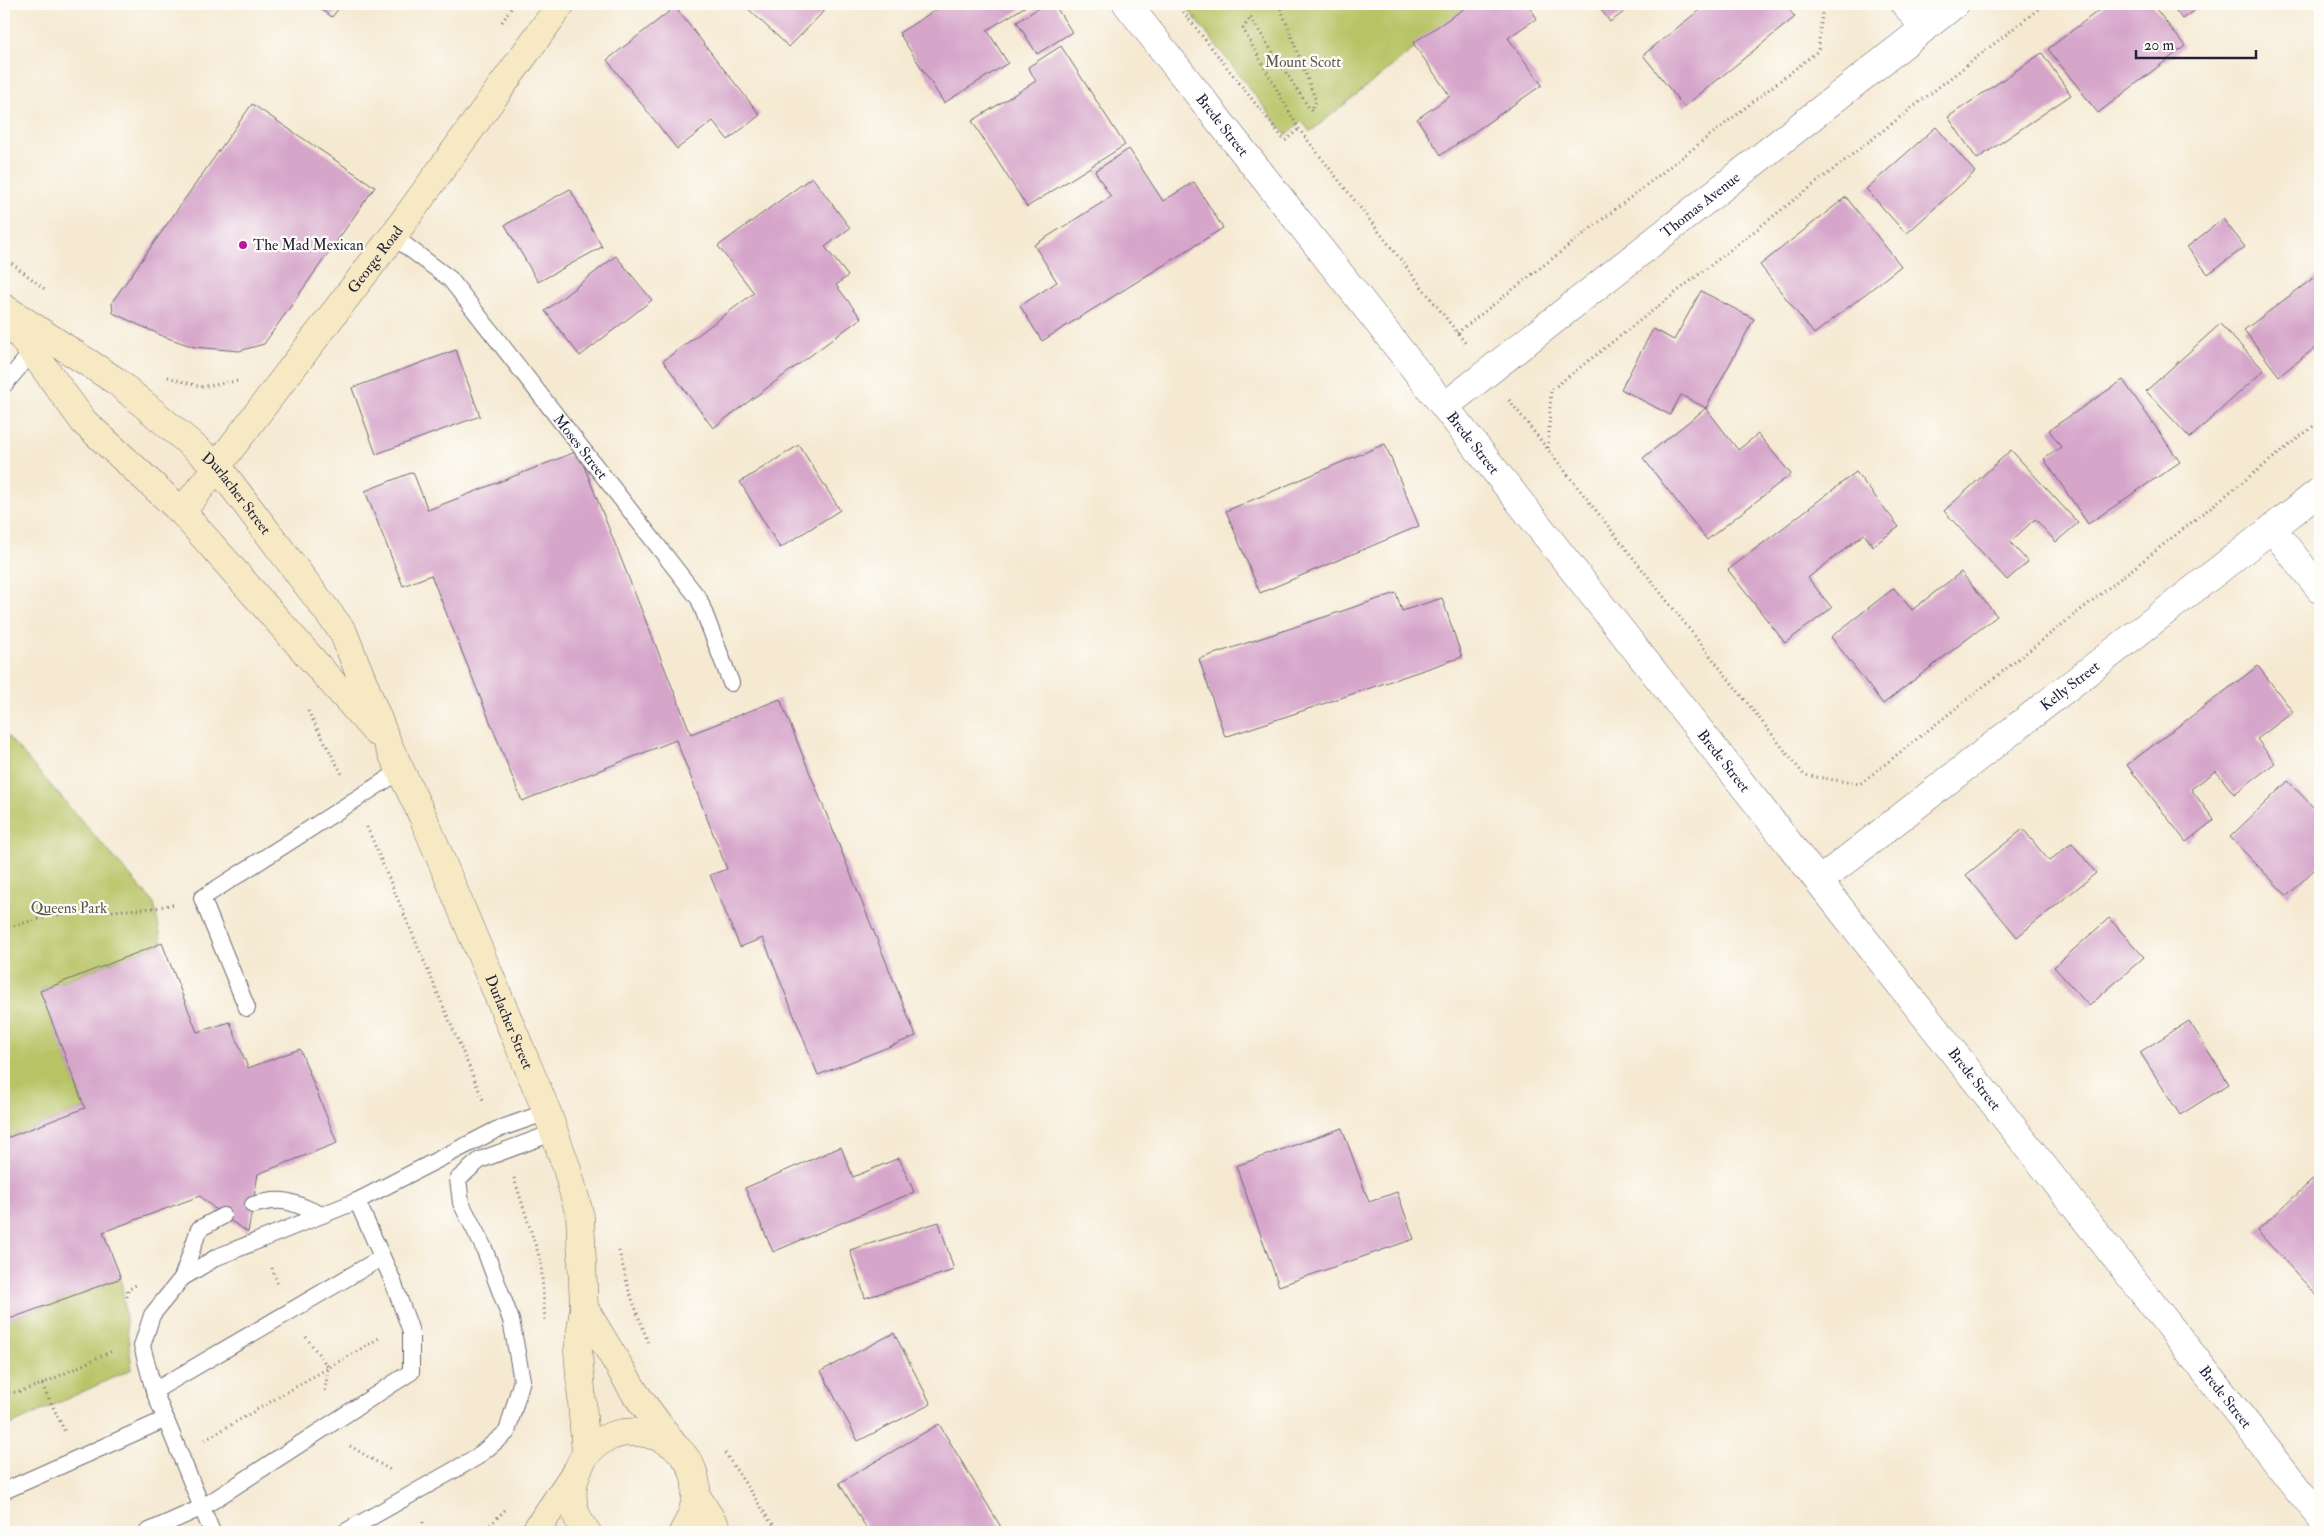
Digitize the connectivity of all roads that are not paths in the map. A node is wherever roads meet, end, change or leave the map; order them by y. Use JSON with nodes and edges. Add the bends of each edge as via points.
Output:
{"nodes":[{"id":1,"x":561,"y":4,"type":"edge"},
{"id":2,"x":1127,"y":4,"type":"edge"},
{"id":3,"x":1905,"y":4,"type":"edge"},
{"id":4,"x":1955,"y":4,"type":"edge"},
{"id":5,"x":1924,"y":27,"type":"junction"},
{"id":6,"x":393,"y":236,"type":"junction"},
{"id":7,"x":4,"y":308,"type":"edge"},
{"id":8,"x":4,"y":313,"type":"edge"},
{"id":9,"x":32,"y":352,"type":"junction"},
{"id":10,"x":4,"y":385,"type":"edge"},
{"id":11,"x":1445,"y":406,"type":"junction"},
{"id":12,"x":218,"y":467,"type":"junction"},
{"id":13,"x":2320,"y":491,"type":"edge"},
{"id":14,"x":182,"y":512,"type":"junction"},
{"id":15,"x":2272,"y":529,"type":"junction"},
{"id":16,"x":2320,"y":588,"type":"edge"},
{"id":17,"x":731,"y":684,"type":"dead end"},
{"id":18,"x":389,"y":747,"type":"junction"},
{"id":19,"x":400,"y":771,"type":"junction"},
{"id":20,"x":1819,"y":881,"type":"junction"},
{"id":21,"x":247,"y":1008,"type":"dead end"},
{"id":22,"x":551,"y":1122,"type":"junction"},
{"id":23,"x":357,"y":1201,"type":"junction"},
{"id":24,"x":252,"y":1205,"type":"dead end"},
{"id":25,"x":322,"y":1215,"type":"junction"},
{"id":26,"x":223,"y":1216,"type":"dead end"},
{"id":27,"x":381,"y":1258,"type":"junction"},
{"id":28,"x":182,"y":1278,"type":"junction"},
{"id":29,"x":584,"y":1308,"type":"junction"},
{"id":30,"x":154,"y":1391,"type":"junction"},
{"id":31,"x":166,"y":1419,"type":"junction"},
{"id":32,"x":674,"y":1445,"type":"junction"},
{"id":33,"x":582,"y":1462,"type":"junction"},
{"id":34,"x":4,"y":1491,"type":"edge"},
{"id":35,"x":697,"y":1497,"type":"junction"},
{"id":36,"x":203,"y":1507,"type":"junction"},
{"id":37,"x":2320,"y":1517,"type":"edge"},
{"id":38,"x":146,"y":1532,"type":"edge"},
{"id":39,"x":212,"y":1532,"type":"edge"},
{"id":40,"x":345,"y":1532,"type":"edge"},
{"id":41,"x":535,"y":1532,"type":"edge"},
{"id":42,"x":587,"y":1532,"type":"edge"},
{"id":43,"x":683,"y":1532,"type":"edge"},
{"id":44,"x":719,"y":1532,"type":"edge"}],
"edges":[{"from":1,"to":6,"type":"main road","name":"George Road"},
{"from":2,"to":11,"type":"street","name":"Brede Street"},
{"from":3,"to":5,"type":"street"},
{"from":4,"to":5,"type":"street","name":"Thomas Avenue"},
{"from":5,"to":11,"type":"street","name":"Thomas Avenue"},
{"from":6,"to":12,"type":"main road","name":"George Road"},
{"from":6,"to":17,"type":"lane","name":"Moses Street","via":[[450,279],[699,599]]},
{"from":7,"to":12,"type":"main road","name":"Durlacher Street","via":[[116,381]]},
{"from":8,"to":9,"type":"main road","name":"Durlacher Street"},
{"from":9,"to":10,"type":"lane"},
{"from":9,"to":14,"type":"main road","name":"Durlacher Street","via":[[84,422]]},
{"from":11,"to":20,"type":"street","name":"Brede Street"},
{"from":12,"to":14,"type":"main road","name":"George Road"},
{"from":12,"to":18,"type":"main road","name":"Durlacher Street","via":[[343,632]]},
{"from":13,"to":15,"type":"street","name":"Kelly Street"},
{"from":14,"to":18,"type":"main road","name":"Durlacher Street"},
{"from":15,"to":16,"type":"street"},
{"from":15,"to":20,"type":"street","name":"Kelly Street"},
{"from":18,"to":19,"type":"main road","name":"Durlacher Street"},
{"from":19,"to":21,"type":"lane","via":[[202,898]]},
{"from":19,"to":22,"type":"main road","name":"Durlacher Street","via":[[423,817]]},
{"from":20,"to":37,"type":"street","name":"Brede Street"},
{"from":22,"to":23,"type":"lane","via":[[496,1130]]},
{"from":22,"to":29,"type":"main road","name":"Durlacher Street","via":[[580,1216]]},
{"from":22,"to":40,"type":"lane","via":[[480,1160],[458,1179],[461,1203],[484,1248],[511,1320],[522,1380],[507,1432],[477,1457]]},
{"from":23,"to":25,"type":"lane"},
{"from":23,"to":27,"type":"lane"},
{"from":24,"to":25,"type":"lane","via":[[274,1199]]},
{"from":25,"to":28,"type":"lane","via":[[217,1257]]},
{"from":26,"to":28,"type":"lane","via":[[199,1229]]},
{"from":27,"to":30,"type":"lane"},
{"from":27,"to":36,"type":"lane","via":[[411,1332],[411,1372]]},
{"from":28,"to":30,"type":"lane","via":[[152,1315],[142,1346]]},
{"from":29,"to":32,"type":"main road","name":"Durlacher Street","via":[[625,1378]]},
{"from":29,"to":33,"type":"main road","name":"Durlacher Street","via":[[578,1351]]},
{"from":30,"to":31,"type":"lane"},
{"from":31,"to":34,"type":"lane"},
{"from":31,"to":36,"type":"lane"},
{"from":32,"to":33,"type":"main road","via":[[658,1435],[639,1431],[619,1433],[601,1441]]},
{"from":32,"to":35,"type":"main road","name":"Durlacher Street","via":[[687,1460],[695,1478]]},
{"from":33,"to":41,"type":"main road"},
{"from":33,"to":42,"type":"main road","name":"Durlacher Street","via":[[572,1489],[574,1509]]},
{"from":35,"to":43,"type":"main road","via":[[693,1516]]},
{"from":35,"to":44,"type":"main road"},
{"from":36,"to":38,"type":"lane"},
{"from":36,"to":39,"type":"lane"}]}
